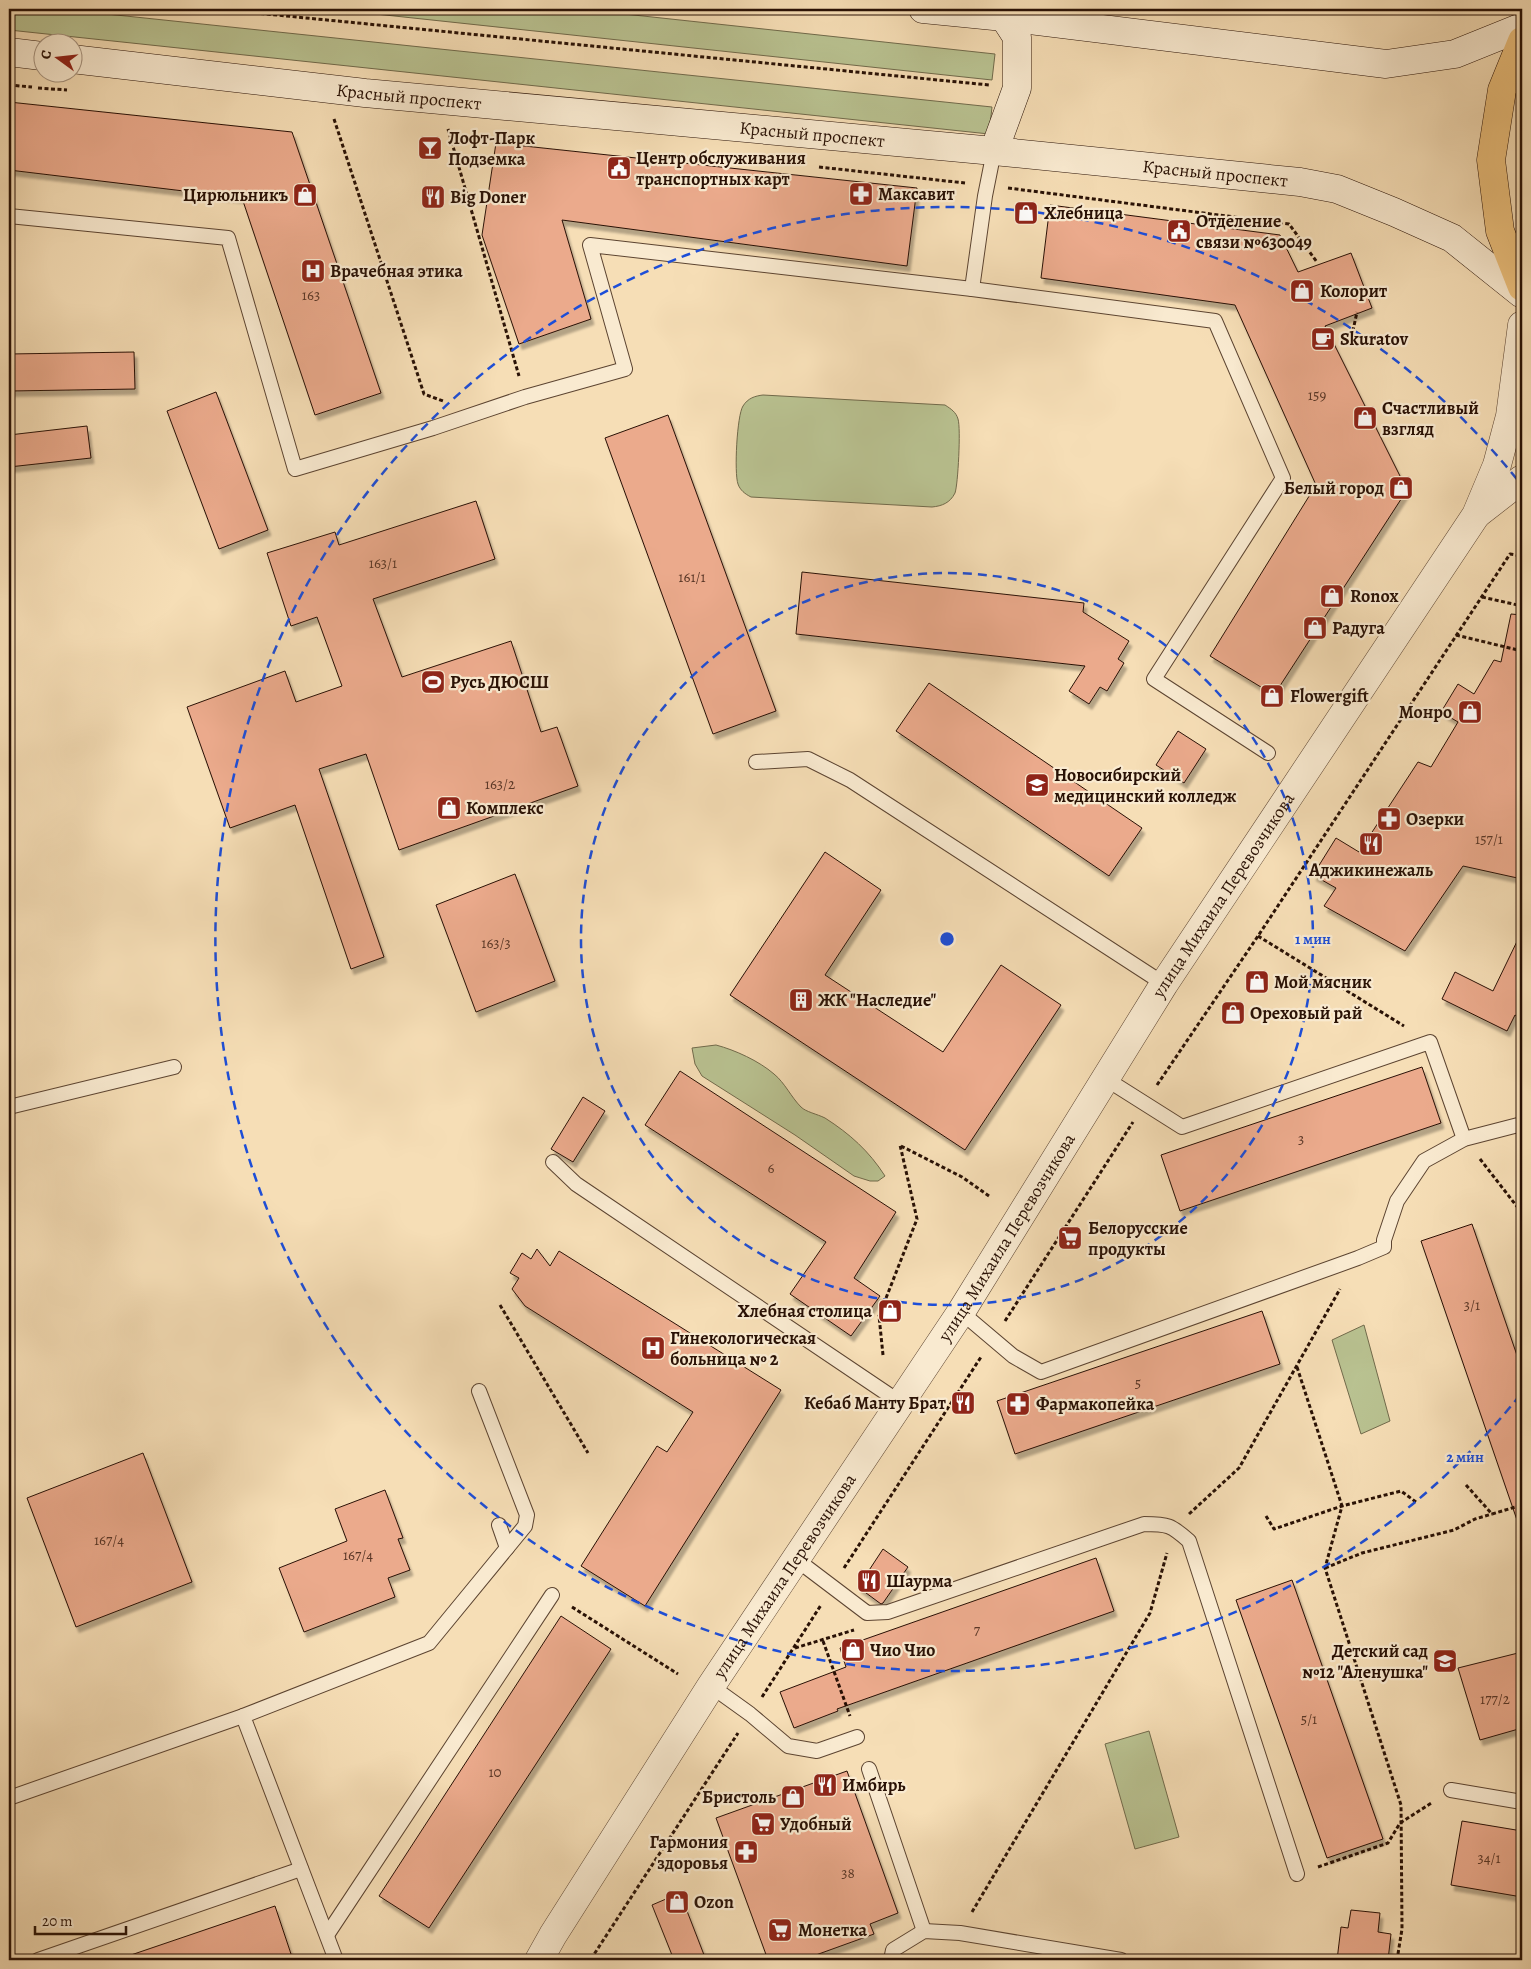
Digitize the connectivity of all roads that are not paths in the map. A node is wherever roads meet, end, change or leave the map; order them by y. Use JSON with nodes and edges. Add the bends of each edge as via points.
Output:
{"nodes":[{"id":1,"x":923,"y":9,"type":"edge"},
{"id":2,"x":1004,"y":16,"type":"junction"},
{"id":3,"x":1522,"y":27,"type":"edge"},
{"id":4,"x":1522,"y":41,"type":"edge"},
{"id":5,"x":9,"y":52,"type":"edge"},
{"id":6,"x":32,"y":55,"type":"edge"},
{"id":7,"x":82,"y":60,"type":"edge"},
{"id":8,"x":994,"y":151,"type":"junction"},
{"id":9,"x":9,"y":216,"type":"edge"},
{"id":10,"x":1522,"y":287,"type":"edge"},
{"id":11,"x":972,"y":289,"type":"junction"},
{"id":12,"x":1522,"y":294,"type":"edge"},
{"id":13,"x":1522,"y":325,"type":"edge"},
{"id":14,"x":1522,"y":478,"type":"edge"},
{"id":15,"x":1476,"y":515,"type":"junction"},
{"id":16,"x":1268,"y":754,"type":"dead end"},
{"id":17,"x":756,"y":762,"type":"dead end"},
{"id":18,"x":1164,"y":984,"type":"junction"},
{"id":19,"x":174,"y":1067,"type":"dead end"},
{"id":20,"x":1106,"y":1079,"type":"junction"},
{"id":21,"x":9,"y":1107,"type":"edge"},
{"id":22,"x":1522,"y":1124,"type":"edge"},
{"id":23,"x":1464,"y":1139,"type":"junction"},
{"id":24,"x":553,"y":1162,"type":"dead end"},
{"id":25,"x":962,"y":1312,"type":"junction"},
{"id":26,"x":479,"y":1391,"type":"dead end"},
{"id":27,"x":901,"y":1403,"type":"junction"},
{"id":28,"x":499,"y":1525,"type":"dead end"},
{"id":29,"x":507,"y":1548,"type":"junction"},
{"id":30,"x":797,"y":1560,"type":"junction"},
{"id":31,"x":552,"y":1595,"type":"road end"},
{"id":32,"x":711,"y":1686,"type":"junction"},
{"id":33,"x":243,"y":1716,"type":"junction"},
{"id":34,"x":857,"y":1737,"type":"road end"},
{"id":35,"x":869,"y":1769,"type":"dead end"},
{"id":36,"x":1451,"y":1790,"type":"road end"},
{"id":37,"x":9,"y":1798,"type":"edge"},
{"id":38,"x":1522,"y":1802,"type":"edge"},
{"id":39,"x":302,"y":1869,"type":"junction"},
{"id":40,"x":1296,"y":1874,"type":"road end"},
{"id":41,"x":924,"y":1931,"type":"junction"},
{"id":42,"x":327,"y":1935,"type":"junction"},
{"id":43,"x":38,"y":1960,"type":"edge"},
{"id":44,"x":336,"y":1960,"type":"edge"},
{"id":45,"x":539,"y":1960,"type":"edge"},
{"id":46,"x":891,"y":1960,"type":"edge"},
{"id":47,"x":1121,"y":1960,"type":"edge"}],
"edges":[{"from":1,"to":2,"type":"main road"},
{"from":2,"to":3,"type":"main road","via":[[1386,64],[1455,54]]},
{"from":2,"to":8,"type":"main road","via":[[1017,37],[1017,88]]},
{"from":4,"to":10,"type":"main road","via":[[1502,90],[1491,160],[1500,231]]},
{"from":5,"to":6,"type":"main road"},
{"from":7,"to":8,"type":"main road","name":"Красный проспект","via":[[365,93]]},
{"from":8,"to":11,"type":"lane"},
{"from":8,"to":12,"type":"main road","name":"Красный проспект","via":[[1300,182],[1337,189],[1452,238]]},
{"from":9,"to":11,"type":"lane","via":[[228,238],[295,469],[625,369],[590,245]]},
{"from":11,"to":16,"type":"lane","via":[[1215,321],[1283,478],[1154,679]]},
{"from":13,"to":15,"type":"main road","via":[[1510,416],[1496,465]]},
{"from":14,"to":15,"type":"main road"},
{"from":15,"to":18,"type":"main road","name":"улица Михаила Перевозчикова"},
{"from":17,"to":18,"type":"lane","via":[[808,759],[850,780]]},
{"from":18,"to":20,"type":"main road","name":"улица Михаила Перевозчикова"},
{"from":19,"to":21,"type":"lane"},
{"from":20,"to":23,"type":"lane","via":[[1182,1127],[1430,1042]]},
{"from":20,"to":25,"type":"main road","name":"улица Михаила Перевозчикова"},
{"from":22,"to":23,"type":"lane"},
{"from":23,"to":25,"type":"lane","via":[[1424,1161],[1397,1201],[1384,1247],[1041,1372],[1014,1356]]},
{"from":24,"to":27,"type":"lane","via":[[576,1184]]},
{"from":25,"to":27,"type":"main road","name":"улица Михаила Перевозчикова"},
{"from":26,"to":29,"type":"lane","via":[[527,1515],[525,1526]]},
{"from":27,"to":30,"type":"main road","name":"улица Михаила Перевозчикова"},
{"from":28,"to":29,"type":"lane"},
{"from":29,"to":33,"type":"lane","via":[[429,1643]]},
{"from":30,"to":32,"type":"main road","name":"улица Михаила Перевозчикова"},
{"from":30,"to":40,"type":"lane","via":[[867,1613],[888,1612],[1144,1524],[1174,1527],[1189,1541]]},
{"from":31,"to":42,"type":"lane"},
{"from":32,"to":34,"type":"lane","via":[[788,1746],[818,1751]]},
{"from":32,"to":45,"type":"main road","name":"улица Михаила Перевозчикова"},
{"from":33,"to":37,"type":"lane"},
{"from":33,"to":39,"type":"lane"},
{"from":35,"to":41,"type":"lane"},
{"from":36,"to":38,"type":"lane"},
{"from":39,"to":42,"type":"lane"},
{"from":39,"to":43,"type":"lane"},
{"from":41,"to":46,"type":"lane","via":[[893,1950]]},
{"from":41,"to":47,"type":"lane","via":[[960,1933]]},
{"from":42,"to":44,"type":"lane"}]}
